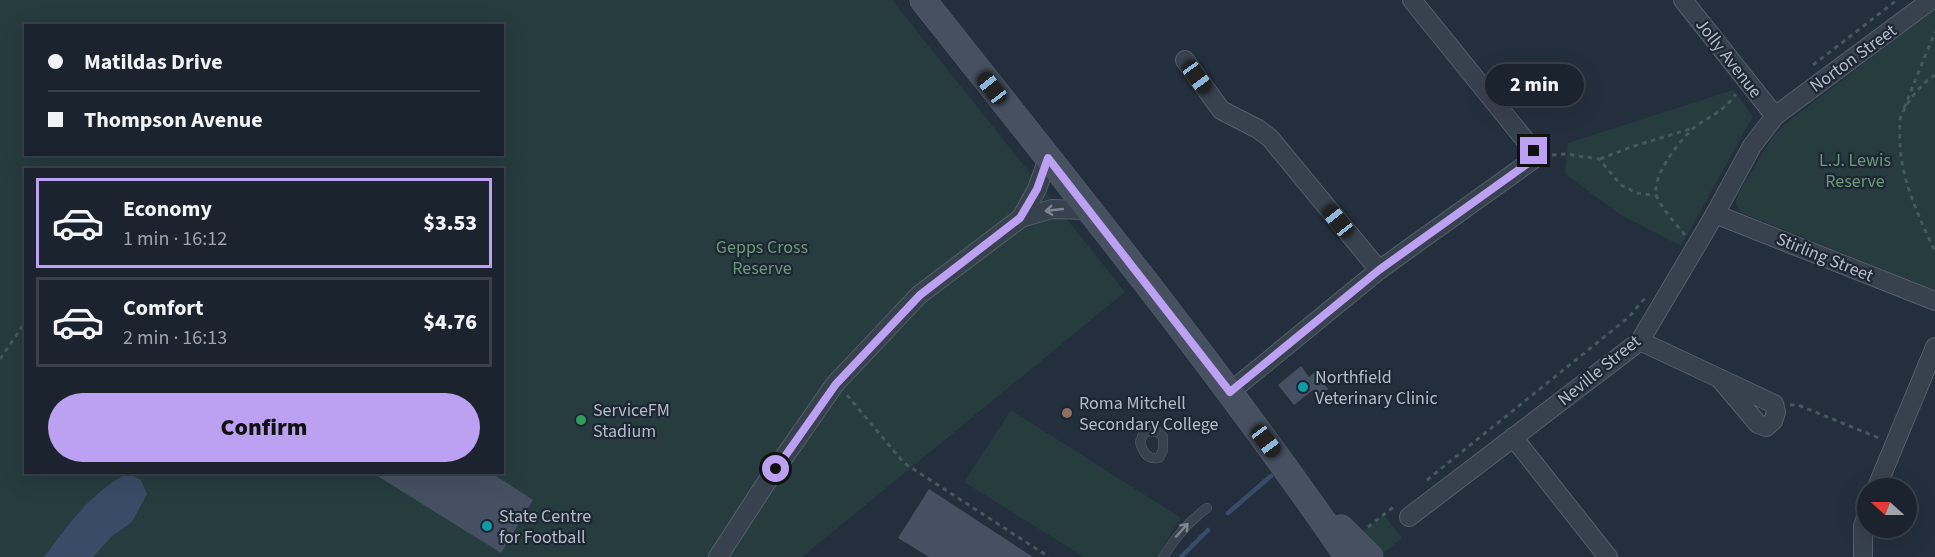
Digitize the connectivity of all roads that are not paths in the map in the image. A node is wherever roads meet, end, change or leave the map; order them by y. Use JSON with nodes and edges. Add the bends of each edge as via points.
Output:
{"nodes":[{"id":1,"x":923,"y":0,"type":"edge"},
{"id":2,"x":1412,"y":0,"type":"edge"},
{"id":3,"x":1683,"y":0,"type":"edge"},
{"id":4,"x":1931,"y":0,"type":"edge"},
{"id":5,"x":1185,"y":60,"type":"dead end"},
{"id":6,"x":1775,"y":116,"type":"junction"},
{"id":7,"x":1048,"y":158,"type":"junction"},
{"id":8,"x":1088,"y":210,"type":"junction"},
{"id":9,"x":1715,"y":214,"type":"junction"},
{"id":10,"x":1020,"y":218,"type":"junction"},
{"id":11,"x":1379,"y":270,"type":"junction"},
{"id":12,"x":1935,"y":301,"type":"edge"},
{"id":13,"x":1640,"y":341,"type":"junction"},
{"id":14,"x":1935,"y":347,"type":"edge"},
{"id":15,"x":1719,"y":378,"type":"junction"},
{"id":16,"x":1230,"y":392,"type":"junction"},
{"id":17,"x":1513,"y":437,"type":"junction"},
{"id":18,"x":1880,"y":478,"type":"edge"},
{"id":19,"x":1302,"y":490,"type":"junction"},
{"id":20,"x":1207,"y":508,"type":"dead end"},
{"id":21,"x":1406,"y":509,"type":"road end"},
{"id":22,"x":1863,"y":538,"type":"edge"},
{"id":23,"x":718,"y":557,"type":"edge"},
{"id":24,"x":1163,"y":557,"type":"edge"},
{"id":25,"x":1348,"y":557,"type":"edge"},
{"id":26,"x":1370,"y":557,"type":"edge"},
{"id":27,"x":1608,"y":557,"type":"edge"},
{"id":28,"x":1863,"y":557,"type":"edge"}],
"edges":[{"from":1,"to":7,"type":"main road"},
{"from":2,"to":11,"type":"street","via":[[1538,156]]},
{"from":3,"to":6,"type":"street","name":"Jolly Avenue"},
{"from":4,"to":6,"type":"street","name":"Norton Street"},
{"from":5,"to":11,"type":"street","via":[[1221,110],[1270,138]]},
{"from":6,"to":9,"type":"street","name":"Neville Street","via":[[1752,146]]},
{"from":7,"to":8,"type":"main road"},
{"from":7,"to":10,"type":"street","via":[[1037,189]]},
{"from":8,"to":10,"type":"street","one_way":true,"via":[[1052,209]]},
{"from":8,"to":16,"type":"main road"},
{"from":9,"to":12,"type":"street","name":"Stirling Street"},
{"from":9,"to":13,"type":"street","name":"Neville Street"},
{"from":10,"to":23,"type":"street","via":[[920,295],[836,384]]},
{"from":11,"to":16,"type":"street"},
{"from":13,"to":15,"type":"street"},
{"from":13,"to":17,"type":"street","name":"Neville Street"},
{"from":14,"to":18,"type":"street"},
{"from":15,"to":15,"type":"street","via":[[1774,404],[1773,422],[1766,427],[1758,424]]},
{"from":16,"to":19,"type":"main road"},
{"from":17,"to":21,"type":"street","name":"Neville Street"},
{"from":17,"to":27,"type":"street"},
{"from":19,"to":25,"type":"main road"},
{"from":19,"to":26,"type":"main road"},
{"from":24,"to":20,"type":"lane","one_way":true,"via":[[1178,533]]},
{"from":22,"to":28,"type":"street"}]}
